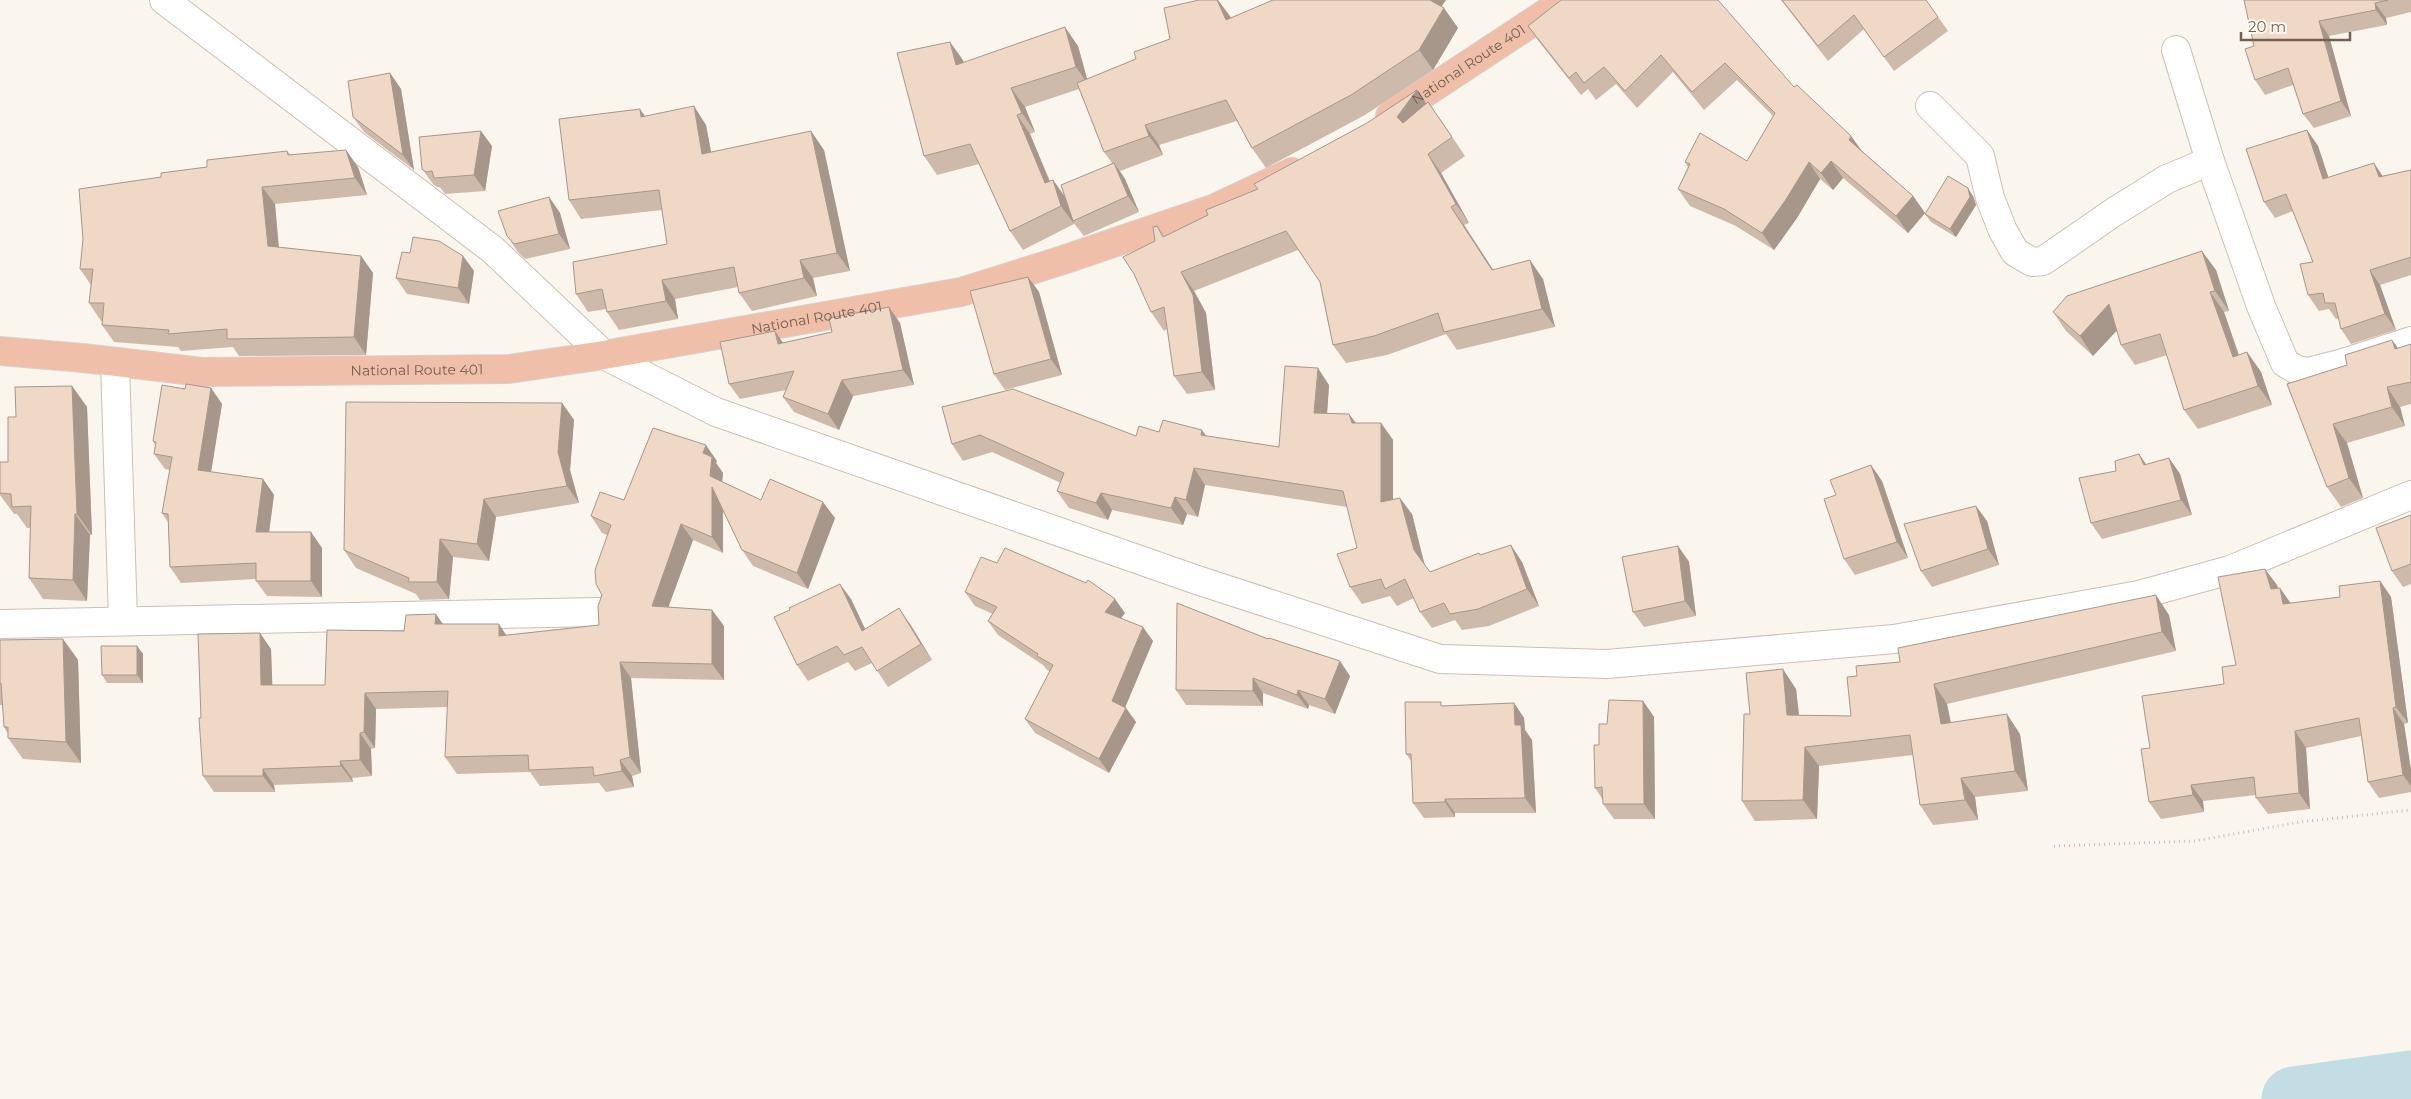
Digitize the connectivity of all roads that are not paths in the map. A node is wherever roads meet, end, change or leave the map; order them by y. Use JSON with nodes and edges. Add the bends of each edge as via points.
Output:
{"nodes":[{"id":1,"x":164,"y":0,"type":"edge"},
{"id":2,"x":1566,"y":0,"type":"edge"},
{"id":3,"x":2176,"y":50,"type":"dead end"},
{"id":4,"x":1930,"y":106,"type":"dead end"},
{"id":5,"x":1373,"y":128,"type":"edge"},
{"id":6,"x":1316,"y":159,"type":"edge"},
{"id":7,"x":2210,"y":161,"type":"junction"},
{"id":8,"x":2411,"y":341,"type":"edge"},
{"id":9,"x":0,"y":351,"type":"edge"},
{"id":10,"x":604,"y":355,"type":"junction"},
{"id":11,"x":115,"y":362,"type":"junction"},
{"id":12,"x":2411,"y":495,"type":"edge"},
{"id":13,"x":598,"y":612,"type":"edge"},
{"id":14,"x":123,"y":622,"type":"junction"},
{"id":15,"x":0,"y":624,"type":"edge"}],
"edges":[{"from":1,"to":10,"type":"street","via":[[493,250]]},
{"from":2,"to":5,"type":"highway","name":"National Route 401"},
{"from":3,"to":7,"type":"street"},
{"from":4,"to":7,"type":"street","via":[[1980,156],[1990,198],[2003,232],[2015,252],[2032,262],[2043,261],[2167,179]]},
{"from":6,"to":10,"type":"highway","name":"National Route 401","via":[[1267,186],[1213,209],[961,292]]},
{"from":7,"to":8,"type":"street","via":[[2261,306],[2285,363],[2308,372]]},
{"from":9,"to":11,"type":"highway","name":"National Route 401"},
{"from":10,"to":11,"type":"highway","name":"National Route 401","via":[[510,369],[202,372]]},
{"from":10,"to":12,"type":"street","via":[[716,412],[1197,580],[1440,660],[1607,664],[1894,639],[2139,595],[2230,570]]},
{"from":11,"to":14,"type":"street"},
{"from":13,"to":14,"type":"street"},
{"from":14,"to":15,"type":"street"}]}
